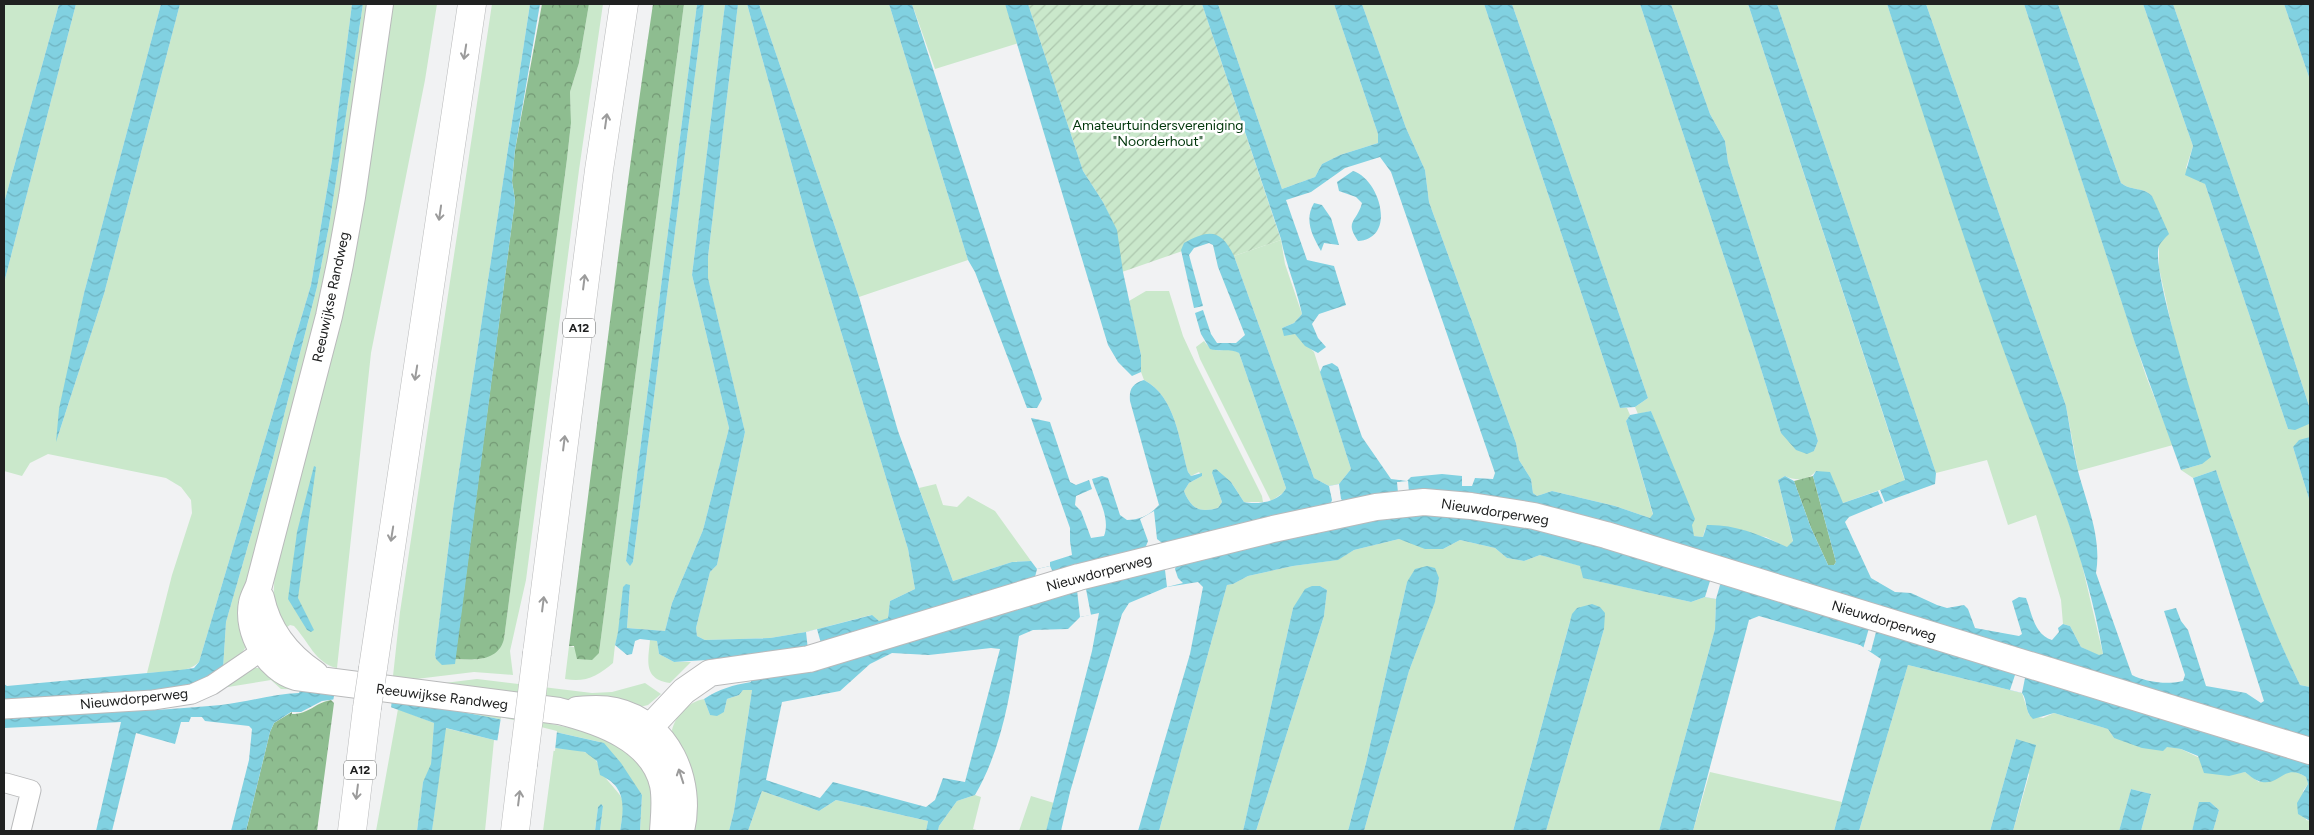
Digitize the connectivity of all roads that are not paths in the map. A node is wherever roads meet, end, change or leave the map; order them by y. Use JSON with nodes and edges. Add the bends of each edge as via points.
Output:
{"nodes":[{"id":1,"x":380,"y":4,"type":"edge"},
{"id":2,"x":472,"y":4,"type":"edge"},
{"id":3,"x":624,"y":4,"type":"edge"},
{"id":4,"x":271,"y":645,"type":"junction"},
{"id":5,"x":4,"y":709,"type":"edge"},
{"id":6,"x":642,"y":735,"type":"junction"},
{"id":7,"x":2310,"y":751,"type":"edge"},
{"id":8,"x":6,"y":783,"type":"dead end"},
{"id":9,"x":21,"y":831,"type":"edge"},
{"id":10,"x":352,"y":831,"type":"edge"},
{"id":11,"x":515,"y":831,"type":"edge"},
{"id":12,"x":663,"y":831,"type":"edge"},
{"id":13,"x":682,"y":831,"type":"edge"}],
"edges":[{"from":1,"to":4,"type":"street","name":"Reeuwijkse Randweg","via":[[340,264],[260,585]]},
{"from":2,"to":10,"type":"highway","number":"A12","one_way":true,"bridge":true,"via":[[367,708]]},
{"from":11,"to":3,"type":"highway","number":"A12","one_way":true,"bridge":true,"via":[[598,180]]},
{"from":4,"to":5,"type":"street","name":"Nieuwdorperweg","via":[[212,685],[192,694],[153,700]]},
{"from":4,"to":6,"type":"street","name":"Reeuwijkse Randweg","via":[[326,681],[558,711]]},
{"from":6,"to":7,"type":"street","name":"Nieuwdorperweg","via":[[684,691],[710,673],[809,659],[1079,576],[1273,529],[1376,507],[1424,502],[1534,516],[1606,535]]},
{"from":6,"to":12,"type":"street","name":"Reeuwijkse Randweg","via":[[661,779],[665,801]]},
{"from":13,"to":6,"type":"street","name":"Reeuwijkse Randweg","one_way":true,"via":[[685,796],[681,775],[665,745]]},
{"from":8,"to":9,"type":"street","via":[[31,790]]}]}
